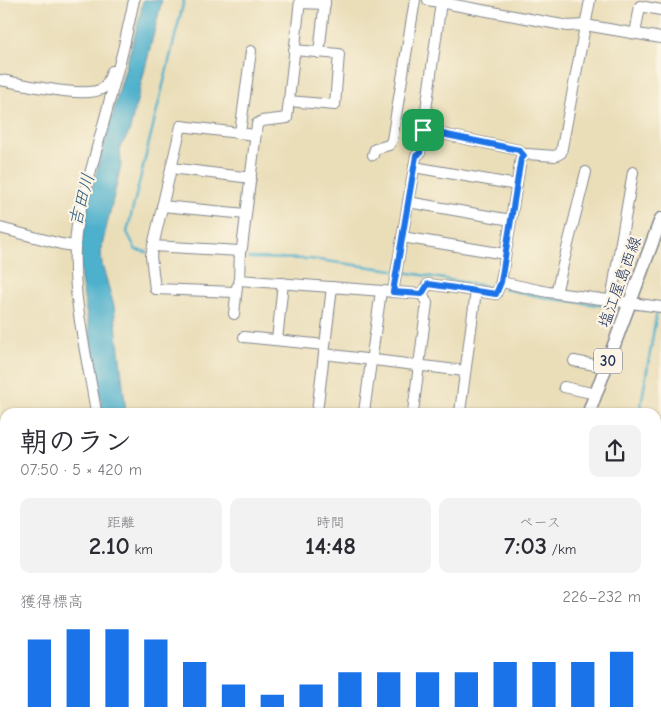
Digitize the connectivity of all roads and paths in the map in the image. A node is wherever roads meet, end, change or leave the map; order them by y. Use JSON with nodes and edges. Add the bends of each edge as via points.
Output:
{"nodes":[{"id":1,"x":134,"y":0,"type":"edge"},
{"id":2,"x":415,"y":0,"type":"edge"},
{"id":3,"x":428,"y":0,"type":"edge"},
{"id":4,"x":590,"y":0,"type":"edge"},
{"id":5,"x":300,"y":1,"type":"edge"},
{"id":6,"x":325,"y":2,"type":"edge"},
{"id":7,"x":441,"y":2,"type":"junction"},
{"id":8,"x":661,"y":10,"type":"edge"},
{"id":9,"x":585,"y":25,"type":"junction"},
{"id":10,"x":635,"y":34,"type":"junction"},
{"id":11,"x":661,"y":38,"type":"edge"},
{"id":12,"x":123,"y":50,"type":"junction"},
{"id":13,"x":294,"y":50,"type":"junction"},
{"id":14,"x":250,"y":51,"type":"dead end"},
{"id":15,"x":319,"y":52,"type":"junction"},
{"id":16,"x":0,"y":80,"type":"edge"},
{"id":17,"x":102,"y":89,"type":"junction"},
{"id":18,"x":288,"y":101,"type":"junction"},
{"id":19,"x":423,"y":130,"type":"junction"},
{"id":20,"x":101,"y":133,"type":"junction"},
{"id":21,"x":240,"y":133,"type":"junction"},
{"id":22,"x":256,"y":135,"type":"junction"},
{"id":23,"x":373,"y":155,"type":"dead end"},
{"id":24,"x":524,"y":156,"type":"junction"},
{"id":25,"x":414,"y":167,"type":"junction"},
{"id":26,"x":171,"y":168,"type":"junction"},
{"id":27,"x":586,"y":172,"type":"dead end"},
{"id":28,"x":633,"y":172,"type":"dead end"},
{"id":29,"x":250,"y":178,"type":"junction"},
{"id":30,"x":517,"y":185,"type":"junction"},
{"id":31,"x":408,"y":202,"type":"junction"},
{"id":32,"x":162,"y":206,"type":"junction"},
{"id":33,"x":246,"y":214,"type":"junction"},
{"id":34,"x":661,"y":219,"type":"edge"},
{"id":35,"x":511,"y":220,"type":"junction"},
{"id":36,"x":0,"y":228,"type":"edge"},
{"id":37,"x":402,"y":237,"type":"junction"},
{"id":38,"x":74,"y":246,"type":"junction"},
{"id":39,"x":153,"y":246,"type":"junction"},
{"id":40,"x":240,"y":251,"type":"junction"},
{"id":41,"x":505,"y":254,"type":"junction"},
{"id":42,"x":239,"y":280,"type":"junction"},
{"id":43,"x":501,"y":282,"type":"junction"},
{"id":44,"x":283,"y":284,"type":"junction"},
{"id":45,"x":332,"y":287,"type":"junction"},
{"id":46,"x":381,"y":291,"type":"junction"},
{"id":47,"x":476,"y":291,"type":"junction"},
{"id":48,"x":235,"y":292,"type":"junction"},
{"id":49,"x":393,"y":292,"type":"junction"},
{"id":50,"x":556,"y":293,"type":"junction"},
{"id":51,"x":422,"y":294,"type":"junction"},
{"id":52,"x":611,"y":300,"type":"junction"},
{"id":53,"x":629,"y":306,"type":"junction"},
{"id":54,"x":661,"y":307,"type":"edge"},
{"id":55,"x":234,"y":314,"type":"dead end"},
{"id":56,"x":244,"y":337,"type":"dead end"},
{"id":57,"x":277,"y":340,"type":"junction"},
{"id":58,"x":325,"y":350,"type":"junction"},
{"id":59,"x":372,"y":360,"type":"junction"},
{"id":60,"x":574,"y":360,"type":"dead end"},
{"id":61,"x":419,"y":365,"type":"junction"},
{"id":62,"x":606,"y":367,"type":"junction"},
{"id":63,"x":465,"y":371,"type":"junction"},
{"id":64,"x":564,"y":387,"type":"dead end"},
{"id":65,"x":596,"y":394,"type":"junction"},
{"id":66,"x":95,"y":408,"type":"edge"},
{"id":67,"x":318,"y":408,"type":"edge"},
{"id":68,"x":365,"y":408,"type":"edge"},
{"id":69,"x":414,"y":408,"type":"edge"},
{"id":70,"x":460,"y":408,"type":"edge"},
{"id":71,"x":591,"y":408,"type":"edge"}],
"edges":[{"from":1,"to":12,"type":"street"},
{"from":2,"to":23,"type":"street","via":[[392,140],[389,146],[375,148]]},
{"from":3,"to":7,"type":"street"},
{"from":4,"to":9,"type":"street"},
{"from":5,"to":6,"type":"street"},
{"from":5,"to":13,"type":"street"},
{"from":6,"to":15,"type":"street"},
{"from":7,"to":9,"type":"street","via":[[568,26]]},
{"from":7,"to":19,"type":"street"},
{"from":8,"to":10,"type":"street","via":[[640,6]]},
{"from":9,"to":10,"type":"street"},
{"from":9,"to":24,"type":"street","via":[[561,152],[555,156]]},
{"from":10,"to":11,"type":"street"},
{"from":12,"to":17,"type":"street","via":[[118,53],[108,82]]},
{"from":12,"to":20,"type":"street"},
{"from":13,"to":15,"type":"street"},
{"from":13,"to":18,"type":"street"},
{"from":14,"to":21,"type":"street"},
{"from":15,"to":18,"type":"street","via":[[339,54],[335,105]]},
{"from":16,"to":17,"type":"street","via":[[82,92]]},
{"from":17,"to":20,"type":"street"},
{"from":18,"to":22,"type":"street","via":[[286,118],[262,121],[257,124]]},
{"from":19,"to":24,"type":"street","via":[[519,150]]},
{"from":19,"to":25,"type":"street","via":[[420,153]]},
{"from":20,"to":38,"type":"street"},
{"from":21,"to":22,"type":"street"},
{"from":21,"to":26,"type":"street","via":[[181,126]]},
{"from":22,"to":29,"type":"street"},
{"from":24,"to":30,"type":"street"},
{"from":25,"to":30,"type":"street"},
{"from":25,"to":31,"type":"street"},
{"from":26,"to":29,"type":"street"},
{"from":26,"to":32,"type":"street"},
{"from":27,"to":50,"type":"street"},
{"from":28,"to":52,"type":"street"},
{"from":29,"to":33,"type":"street"},
{"from":30,"to":35,"type":"street"},
{"from":31,"to":35,"type":"street"},
{"from":31,"to":37,"type":"street"},
{"from":32,"to":33,"type":"street"},
{"from":32,"to":39,"type":"street"},
{"from":33,"to":40,"type":"street"},
{"from":34,"to":53,"type":"main road","name":"塩江屋島西線","number":"30"},
{"from":35,"to":41,"type":"street"},
{"from":36,"to":38,"type":"street"},
{"from":37,"to":41,"type":"street"},
{"from":37,"to":49,"type":"street"},
{"from":38,"to":66,"type":"street","via":[[74,274]]},
{"from":39,"to":40,"type":"street"},
{"from":39,"to":48,"type":"street","via":[[155,289]]},
{"from":40,"to":42,"type":"street"},
{"from":41,"to":43,"type":"street"},
{"from":42,"to":44,"type":"street"},
{"from":42,"to":48,"type":"street"},
{"from":43,"to":47,"type":"street","via":[[496,294]]},
{"from":43,"to":50,"type":"street"},
{"from":44,"to":45,"type":"street"},
{"from":44,"to":57,"type":"street"},
{"from":45,"to":46,"type":"street"},
{"from":45,"to":58,"type":"street"},
{"from":46,"to":49,"type":"street"},
{"from":46,"to":59,"type":"street"},
{"from":47,"to":51,"type":"street","via":[[428,284]]},
{"from":47,"to":63,"type":"street"},
{"from":48,"to":55,"type":"street"},
{"from":49,"to":51,"type":"street"},
{"from":50,"to":52,"type":"street"},
{"from":51,"to":61,"type":"street","via":[[427,304]]},
{"from":52,"to":53,"type":"street"},
{"from":53,"to":54,"type":"street"},
{"from":53,"to":62,"type":"main road","name":"塩江屋島西線","number":"30"},
{"from":56,"to":57,"type":"street"},
{"from":57,"to":58,"type":"street"},
{"from":58,"to":59,"type":"street"},
{"from":58,"to":67,"type":"street"},
{"from":59,"to":61,"type":"street"},
{"from":59,"to":68,"type":"street"},
{"from":60,"to":62,"type":"street"},
{"from":61,"to":63,"type":"street"},
{"from":61,"to":69,"type":"street"},
{"from":62,"to":65,"type":"main road","name":"塩江屋島西線","number":"30"},
{"from":63,"to":70,"type":"street"},
{"from":64,"to":65,"type":"street"},
{"from":65,"to":71,"type":"main road","name":"塩江屋島西線","number":"30"}]}
